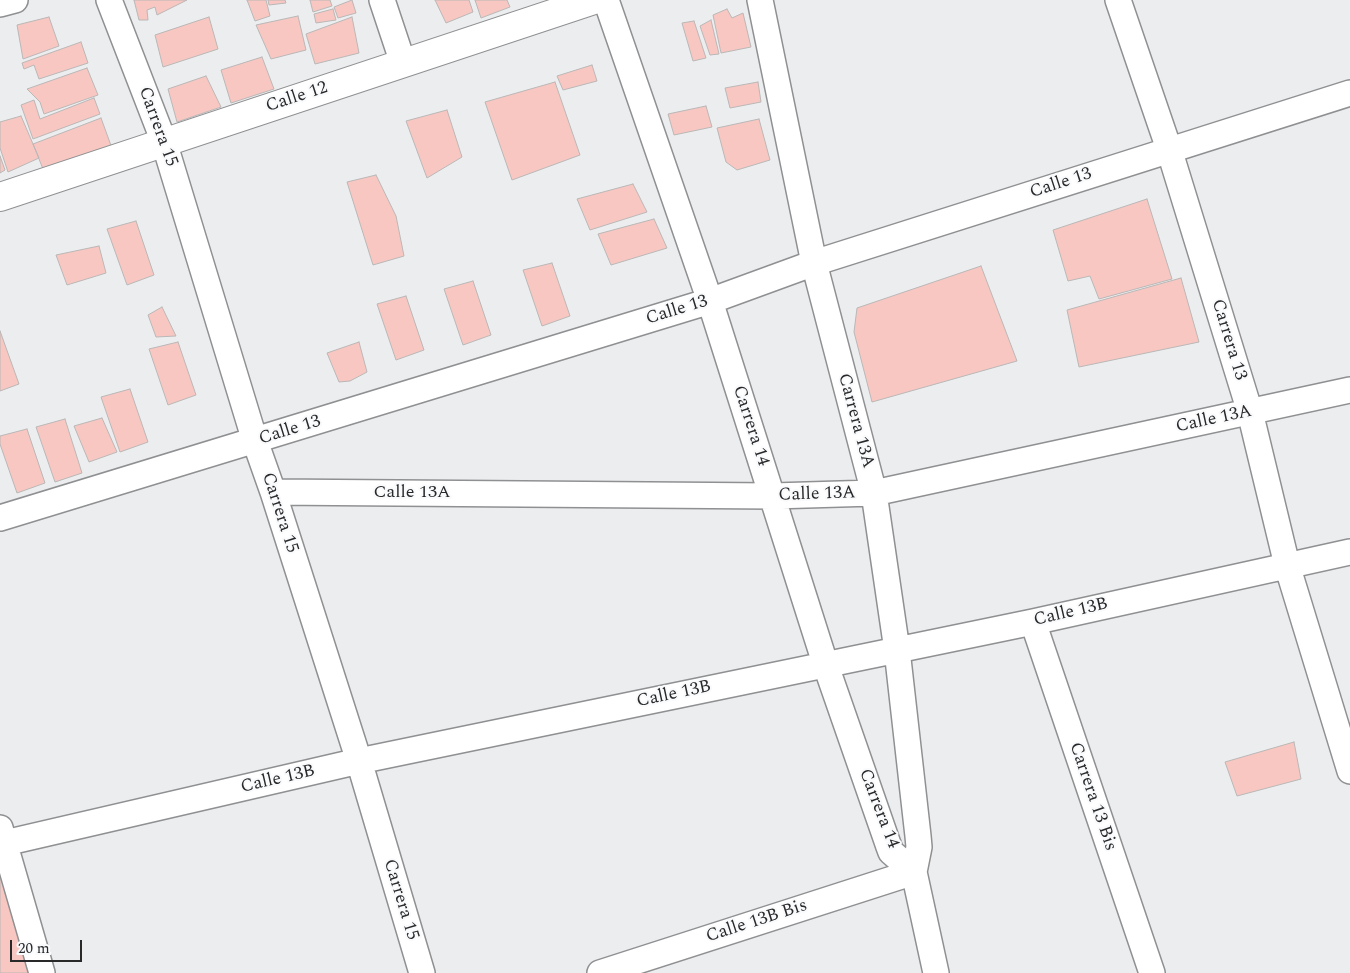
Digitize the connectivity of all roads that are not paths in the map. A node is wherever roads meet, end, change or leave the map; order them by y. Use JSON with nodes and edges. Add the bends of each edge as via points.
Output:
{"nodes":[{"id":1,"x":15,"y":0,"type":"edge"},
{"id":2,"x":109,"y":0,"type":"edge"},
{"id":3,"x":382,"y":0,"type":"edge"},
{"id":4,"x":594,"y":0,"type":"edge"},
{"id":5,"x":606,"y":0,"type":"edge"},
{"id":6,"x":760,"y":0,"type":"edge"},
{"id":7,"x":1118,"y":0,"type":"edge"},
{"id":8,"x":0,"y":4,"type":"edge"},
{"id":9,"x":403,"y":63,"type":"junction"},
{"id":10,"x":1350,"y":93,"type":"edge"},
{"id":11,"x":164,"y":142,"type":"junction"},
{"id":12,"x":1170,"y":149,"type":"junction"},
{"id":13,"x":0,"y":197,"type":"edge"},
{"id":14,"x":814,"y":263,"type":"junction"},
{"id":15,"x":710,"y":301,"type":"junction"},
{"id":16,"x":1350,"y":390,"type":"edge"},
{"id":17,"x":1250,"y":412,"type":"junction"},
{"id":18,"x":255,"y":441,"type":"junction"},
{"id":19,"x":273,"y":492,"type":"junction"},
{"id":20,"x":874,"y":493,"type":"junction"},
{"id":21,"x":773,"y":496,"type":"junction"},
{"id":22,"x":0,"y":518,"type":"edge"},
{"id":23,"x":1350,"y":552,"type":"edge"},
{"id":24,"x":1287,"y":565,"type":"junction"},
{"id":25,"x":1033,"y":622,"type":"junction"},
{"id":26,"x":897,"y":650,"type":"junction"},
{"id":27,"x":825,"y":664,"type":"junction"},
{"id":28,"x":359,"y":761,"type":"junction"},
{"id":29,"x":1350,"y":770,"type":"edge"},
{"id":30,"x":2,"y":839,"type":"edge"},
{"id":31,"x":919,"y":847,"type":"joint"},
{"id":32,"x":914,"y":872,"type":"junction"},
{"id":33,"x":42,"y":973,"type":"edge"},
{"id":34,"x":422,"y":973,"type":"edge"},
{"id":35,"x":600,"y":973,"type":"edge"},
{"id":36,"x":936,"y":973,"type":"edge"},
{"id":37,"x":1152,"y":973,"type":"edge"}],
"edges":[{"from":1,"to":8,"type":"street"},
{"from":2,"to":11,"type":"street","name":"Carrera 15"},
{"from":3,"to":9,"type":"street"},
{"from":4,"to":9,"type":"street","name":"Calle 12"},
{"from":5,"to":15,"type":"street","name":"Carrera 14"},
{"from":6,"to":14,"type":"street","name":"Carrera 13A"},
{"from":7,"to":12,"type":"street","name":"Carrera 13"},
{"from":9,"to":11,"type":"street","name":"Calle 12"},
{"from":10,"to":12,"type":"street","name":"Calle 13"},
{"from":11,"to":13,"type":"street","name":"Calle 12"},
{"from":11,"to":18,"type":"street","name":"Carrera 15"},
{"from":12,"to":14,"type":"street","name":"Calle 13"},
{"from":12,"to":17,"type":"street","name":"Carrera 13"},
{"from":14,"to":15,"type":"street","name":"Calle 13"},
{"from":14,"to":20,"type":"street","name":"Carrera 13A"},
{"from":15,"to":18,"type":"street","name":"Calle 13"},
{"from":15,"to":21,"type":"street","name":"Carrera 14"},
{"from":16,"to":17,"type":"street","name":"Calle 13A"},
{"from":17,"to":20,"type":"street","name":"Calle 13A"},
{"from":17,"to":24,"type":"street","name":"Carrera 13"},
{"from":18,"to":19,"type":"street","name":"Carrera 15"},
{"from":18,"to":22,"type":"street","name":"Calle 13"},
{"from":19,"to":21,"type":"street","name":"Calle 13A"},
{"from":19,"to":28,"type":"street","name":"Carrera 15"},
{"from":20,"to":21,"type":"street","name":"Calle 13A"},
{"from":20,"to":26,"type":"street","name":"Carrera 13A"},
{"from":21,"to":27,"type":"street","name":"Carrera 14"},
{"from":23,"to":24,"type":"street","name":"Calle 13B"},
{"from":24,"to":25,"type":"street","name":"Calle 13B"},
{"from":24,"to":29,"type":"street","name":"Carrera 13"},
{"from":25,"to":26,"type":"street","name":"Calle 13B"},
{"from":25,"to":37,"type":"street","name":"Carrera 13 Bis"},
{"from":26,"to":27,"type":"street","name":"Calle 13B"},
{"from":26,"to":31,"type":"street","name":"Carrera 13A"},
{"from":27,"to":28,"type":"street","name":"Calle 13B"},
{"from":27,"to":32,"type":"street","name":"Carrera 14","via":[[891,852]]},
{"from":28,"to":30,"type":"street","name":"Calle 13B"},
{"from":28,"to":34,"type":"street","name":"Carrera 15"},
{"from":30,"to":33,"type":"street"},
{"from":31,"to":32,"type":"street","name":"Carrera 14"},
{"from":32,"to":35,"type":"street","name":"Calle 13B Bis"},
{"from":32,"to":36,"type":"street","name":"Carrera 14"}]}
